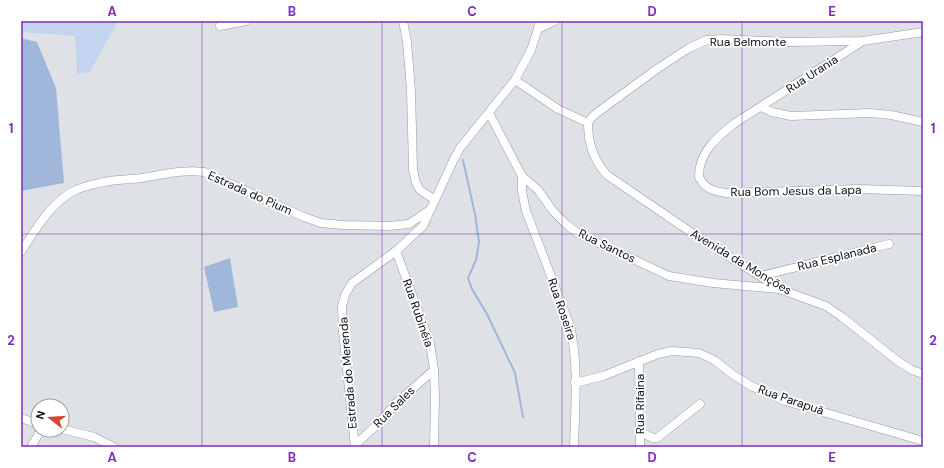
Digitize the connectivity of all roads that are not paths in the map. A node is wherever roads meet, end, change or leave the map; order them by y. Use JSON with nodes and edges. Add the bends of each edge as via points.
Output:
{"nodes":[{"id":1,"x":246,"y":21,"type":"edge"},
{"id":2,"x":403,"y":21,"type":"edge"},
{"id":3,"x":555,"y":21,"type":"edge"},
{"id":4,"x":538,"y":25,"type":"edge"},
{"id":5,"x":220,"y":26,"type":"dead end"},
{"id":6,"x":923,"y":32,"type":"edge"},
{"id":7,"x":863,"y":41,"type":"junction"},
{"id":8,"x":515,"y":80,"type":"junction"},
{"id":9,"x":761,"y":107,"type":"junction"},
{"id":10,"x":489,"y":113,"type":"junction"},
{"id":11,"x":923,"y":122,"type":"edge"},
{"id":12,"x":588,"y":123,"type":"junction"},
{"id":13,"x":522,"y":176,"type":"junction"},
{"id":14,"x":923,"y":191,"type":"edge"},
{"id":15,"x":435,"y":200,"type":"junction"},
{"id":16,"x":431,"y":209,"type":"junction"},
{"id":17,"x":409,"y":224,"type":"junction"},
{"id":18,"x":416,"y":233,"type":"junction"},
{"id":19,"x":889,"y":244,"type":"dead end"},
{"id":20,"x":21,"y":252,"type":"edge"},
{"id":21,"x":396,"y":252,"type":"junction"},
{"id":22,"x":761,"y":276,"type":"junction"},
{"id":23,"x":782,"y":290,"type":"junction"},
{"id":24,"x":639,"y":362,"type":"junction"},
{"id":25,"x":434,"y":370,"type":"junction"},
{"id":26,"x":923,"y":374,"type":"edge"},
{"id":27,"x":575,"y":384,"type":"junction"},
{"id":28,"x":700,"y":404,"type":"dead end"},
{"id":29,"x":70,"y":431,"type":"edge"},
{"id":30,"x":640,"y":432,"type":"junction"},
{"id":31,"x":36,"y":438,"type":"edge"},
{"id":32,"x":923,"y":441,"type":"edge"},
{"id":33,"x":355,"y":446,"type":"edge"},
{"id":34,"x":31,"y":447,"type":"edge"},
{"id":35,"x":114,"y":447,"type":"edge"},
{"id":36,"x":434,"y":447,"type":"edge"},
{"id":37,"x":574,"y":447,"type":"edge"},
{"id":38,"x":640,"y":447,"type":"edge"}],
"edges":[{"from":1,"to":5,"type":"street"},
{"from":2,"to":15,"type":"street","via":[[411,90],[416,183],[420,190]]},
{"from":3,"to":4,"type":"street"},
{"from":4,"to":8,"type":"street","name":"Estrada do Merenda","via":[[531,50]]},
{"from":6,"to":7,"type":"street","name":"Rua Belmonte"},
{"from":7,"to":9,"type":"street","name":"Rua Urania"},
{"from":7,"to":12,"type":"street","name":"Rua Belmonte","via":[[707,40],[689,48],[657,69],[598,112]]},
{"from":8,"to":10,"type":"street","name":"Estrada do Merenda"},
{"from":8,"to":12,"type":"street","via":[[558,109]]},
{"from":9,"to":11,"type":"street","via":[[791,116],[870,114],[891,115]]},
{"from":9,"to":14,"type":"street","name":"Rua Bom Jesus da Lapa","via":[[735,122],[707,151],[700,162],[699,170],[699,177],[706,187],[726,193],[859,189]]},
{"from":10,"to":13,"type":"street","name":"Rua Santos"},
{"from":10,"to":15,"type":"street","name":"Estrada do Merenda","via":[[460,148]]},
{"from":12,"to":22,"type":"street","name":"Avenida da Monções","via":[[589,138],[596,160],[607,175]]},
{"from":13,"to":23,"type":"street","name":"Rua Santos","via":[[538,190],[566,224],[579,234],[669,276]]},
{"from":13,"to":27,"type":"street","name":"Rua Roseira","via":[[526,211],[574,340]]},
{"from":15,"to":16,"type":"street","name":"Estrada do Merenda"},
{"from":16,"to":17,"type":"street","name":"Estrada do Pium"},
{"from":16,"to":18,"type":"street","name":"Estrada do Merenda","via":[[423,226]]},
{"from":17,"to":18,"type":"street"},
{"from":17,"to":20,"type":"street","name":"Estrada do Pium","via":[[389,226],[320,223],[212,175],[181,171],[105,182],[78,189],[51,208]]},
{"from":18,"to":21,"type":"street","name":"Estrada do Merenda"},
{"from":19,"to":22,"type":"street","name":"Rua Esplanada"},
{"from":21,"to":25,"type":"street","name":"Rua Rubinéia","via":[[430,343]]},
{"from":21,"to":33,"type":"street","name":"Estrada do Merenda","via":[[352,283],[342,307]]},
{"from":22,"to":23,"type":"street","name":"Avenida da Monções"},
{"from":23,"to":26,"type":"street","name":"Avenida da Monções","via":[[826,306],[899,362]]},
{"from":24,"to":27,"type":"street","name":"Rua Parapuã"},
{"from":24,"to":30,"type":"street","name":"Rua Rifaina"},
{"from":24,"to":32,"type":"street","name":"Rua Parapuã","via":[[672,351],[699,353],[714,360],[751,386],[785,401]]},
{"from":25,"to":33,"type":"street","name":"Rua Sales","via":[[395,404]]},
{"from":25,"to":36,"type":"street","name":"Rua Rubinéia"},
{"from":27,"to":37,"type":"street","name":"Rua Roseira"},
{"from":28,"to":30,"type":"street","via":[[657,438]]},
{"from":29,"to":35,"type":"street","via":[[94,437]]},
{"from":30,"to":38,"type":"street","name":"Rua Rifaina"},
{"from":31,"to":34,"type":"street"}]}
